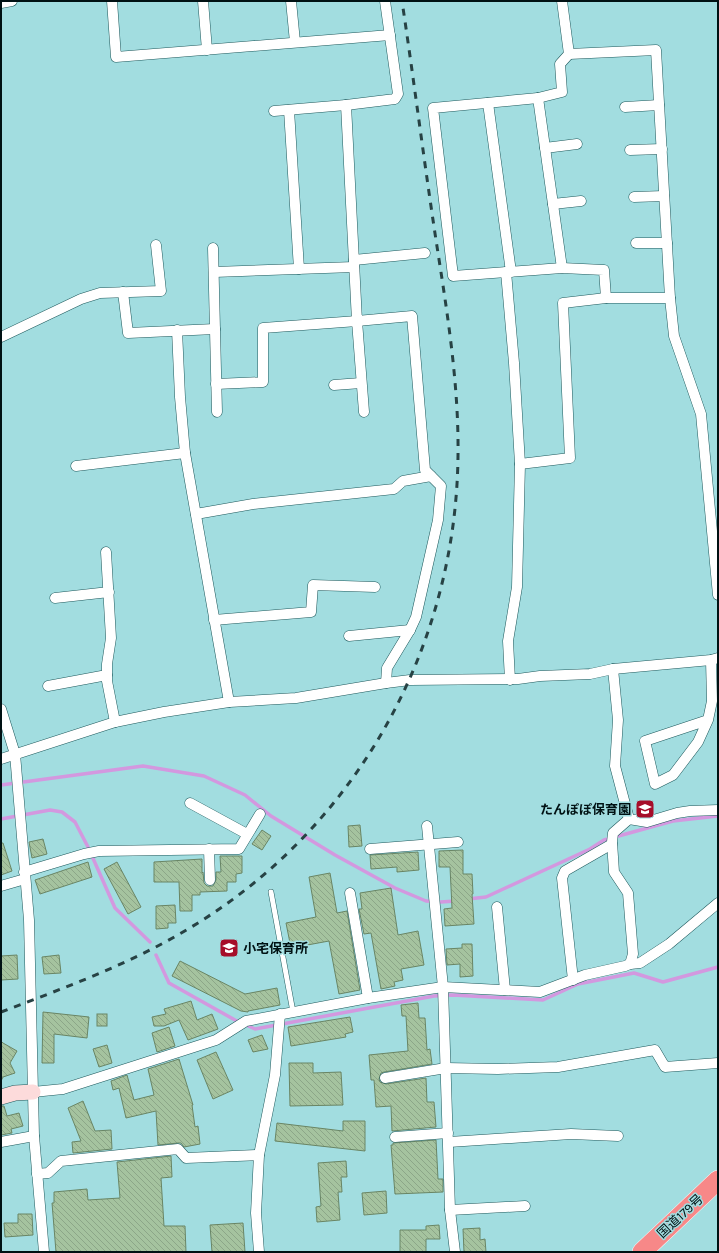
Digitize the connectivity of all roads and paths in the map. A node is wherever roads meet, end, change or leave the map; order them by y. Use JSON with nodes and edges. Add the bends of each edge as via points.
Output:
{"nodes":[{"id":1,"x":12,"y":1,"type":"edge"},
{"id":2,"x":112,"y":1,"type":"edge"},
{"id":3,"x":203,"y":1,"type":"edge"},
{"id":4,"x":291,"y":1,"type":"edge"},
{"id":5,"x":385,"y":1,"type":"edge"},
{"id":6,"x":562,"y":1,"type":"edge"},
{"id":7,"x":1,"y":2,"type":"edge"},
{"id":8,"x":390,"y":35,"type":"junction"},
{"id":9,"x":295,"y":42,"type":"junction"},
{"id":10,"x":207,"y":50,"type":"junction"},
{"id":11,"x":569,"y":54,"type":"junction"},
{"id":12,"x":538,"y":98,"type":"junction"},
{"id":13,"x":488,"y":103,"type":"junction"},
{"id":14,"x":346,"y":105,"type":"junction"},
{"id":15,"x":659,"y":105,"type":"junction"},
{"id":16,"x":625,"y":107,"type":"dead end"},
{"id":17,"x":289,"y":110,"type":"junction"},
{"id":18,"x":274,"y":111,"type":"dead end"},
{"id":19,"x":577,"y":144,"type":"dead end"},
{"id":20,"x":545,"y":148,"type":"junction"},
{"id":21,"x":662,"y":149,"type":"junction"},
{"id":22,"x":630,"y":150,"type":"dead end"},
{"id":23,"x":664,"y":196,"type":"junction"},
{"id":24,"x":634,"y":197,"type":"dead end"},
{"id":25,"x":582,"y":201,"type":"dead end"},
{"id":26,"x":553,"y":204,"type":"junction"},
{"id":27,"x":636,"y":243,"type":"dead end"},
{"id":28,"x":667,"y":243,"type":"junction"},
{"id":29,"x":156,"y":245,"type":"dead end"},
{"id":30,"x":213,"y":248,"type":"dead end"},
{"id":31,"x":425,"y":253,"type":"dead end"},
{"id":32,"x":354,"y":263,"type":"junction"},
{"id":33,"x":562,"y":268,"type":"junction"},
{"id":34,"x":298,"y":269,"type":"junction"},
{"id":35,"x":214,"y":272,"type":"junction"},
{"id":36,"x":508,"y":272,"type":"junction"},
{"id":37,"x":123,"y":292,"type":"junction"},
{"id":38,"x":606,"y":298,"type":"junction"},
{"id":39,"x":670,"y":298,"type":"junction"},
{"id":40,"x":357,"y":321,"type":"junction"},
{"id":41,"x":215,"y":329,"type":"junction"},
{"id":42,"x":177,"y":330,"type":"junction"},
{"id":43,"x":1,"y":337,"type":"edge"},
{"id":44,"x":361,"y":383,"type":"junction"},
{"id":45,"x":216,"y":384,"type":"junction"},
{"id":46,"x":334,"y":385,"type":"dead end"},
{"id":47,"x":217,"y":412,"type":"dead end"},
{"id":48,"x":364,"y":412,"type":"dead end"},
{"id":49,"x":185,"y":453,"type":"junction"},
{"id":50,"x":520,"y":464,"type":"junction"},
{"id":51,"x":76,"y":466,"type":"dead end"},
{"id":52,"x":431,"y":476,"type":"junction"},
{"id":53,"x":196,"y":514,"type":"junction"},
{"id":54,"x":106,"y":552,"type":"dead end"},
{"id":55,"x":375,"y":587,"type":"dead end"},
{"id":56,"x":109,"y":592,"type":"junction"},
{"id":57,"x":718,"y":595,"type":"edge"},
{"id":58,"x":55,"y":598,"type":"dead end"},
{"id":59,"x":214,"y":620,"type":"junction"},
{"id":60,"x":410,"y":630,"type":"junction"},
{"id":61,"x":349,"y":636,"type":"dead end"},
{"id":62,"x":714,"y":659,"type":"edge"},
{"id":63,"x":613,"y":669,"type":"junction"},
{"id":64,"x":107,"y":675,"type":"junction"},
{"id":65,"x":510,"y":680,"type":"junction"},
{"id":66,"x":386,"y":683,"type":"junction"},
{"id":67,"x":48,"y":686,"type":"dead end"},
{"id":68,"x":229,"y":702,"type":"junction"},
{"id":69,"x":1,"y":709,"type":"edge"},
{"id":70,"x":708,"y":720,"type":"junction"},
{"id":71,"x":115,"y":722,"type":"junction"},
{"id":72,"x":15,"y":754,"type":"junction"},
{"id":73,"x":1,"y":759,"type":"edge"},
{"id":74,"x":190,"y":803,"type":"dead end"},
{"id":75,"x":718,"y":810,"type":"edge"},
{"id":76,"x":260,"y":814,"type":"dead end"},
{"id":77,"x":629,"y":819,"type":"junction"},
{"id":78,"x":427,"y":826,"type":"dead end"},
{"id":79,"x":247,"y":834,"type":"junction"},
{"id":80,"x":458,"y":842,"type":"dead end"},
{"id":81,"x":612,"y":844,"type":"junction"},
{"id":82,"x":429,"y":845,"type":"junction"},
{"id":83,"x":370,"y":848,"type":"dead end"},
{"id":84,"x":209,"y":849,"type":"junction"},
{"id":85,"x":25,"y":876,"type":"junction"},
{"id":86,"x":210,"y":880,"type":"dead end"},
{"id":87,"x":1,"y":886,"type":"edge"},
{"id":88,"x":271,"y":892,"type":"dead end"},
{"id":89,"x":350,"y":893,"type":"dead end"},
{"id":90,"x":718,"y":903,"type":"edge"},
{"id":91,"x":497,"y":907,"type":"dead end"},
{"id":92,"x":630,"y":964,"type":"junction"},
{"id":93,"x":573,"y":980,"type":"junction"},
{"id":94,"x":442,"y":987,"type":"junction"},
{"id":95,"x":505,"y":990,"type":"junction"},
{"id":96,"x":368,"y":998,"type":"junction"},
{"id":97,"x":292,"y":1012,"type":"junction"},
{"id":98,"x":280,"y":1014,"type":"junction"},
{"id":99,"x":718,"y":1063,"type":"edge"},
{"id":100,"x":446,"y":1068,"type":"junction"},
{"id":101,"x":385,"y":1078,"type":"dead end"},
{"id":102,"x":33,"y":1092,"type":"junction"},
{"id":103,"x":1,"y":1097,"type":"edge"},
{"id":104,"x":34,"y":1136,"type":"junction"},
{"id":105,"x":618,"y":1136,"type":"dead end"},
{"id":106,"x":395,"y":1137,"type":"dead end"},
{"id":107,"x":448,"y":1138,"type":"junction"},
{"id":108,"x":1,"y":1142,"type":"edge"},
{"id":109,"x":259,"y":1155,"type":"junction"},
{"id":110,"x":37,"y":1174,"type":"junction"},
{"id":111,"x":718,"y":1180,"type":"edge"},
{"id":112,"x":525,"y":1206,"type":"dead end"},
{"id":113,"x":450,"y":1210,"type":"junction"},
{"id":114,"x":44,"y":1252,"type":"edge"},
{"id":115,"x":259,"y":1252,"type":"edge"},
{"id":116,"x":455,"y":1252,"type":"edge"},
{"id":117,"x":642,"y":1252,"type":"edge"}],
"edges":[{"from":1,"to":7,"type":"street"},
{"from":2,"to":10,"type":"street","via":[[116,57]]},
{"from":3,"to":10,"type":"street"},
{"from":4,"to":9,"type":"street"},
{"from":5,"to":8,"type":"street"},
{"from":6,"to":11,"type":"street"},
{"from":8,"to":9,"type":"street"},
{"from":8,"to":14,"type":"street","via":[[398,94],[394,99]]},
{"from":9,"to":10,"type":"street"},
{"from":11,"to":12,"type":"street","via":[[560,64],[562,92]]},
{"from":11,"to":15,"type":"street","via":[[656,50]]},
{"from":12,"to":13,"type":"street"},
{"from":12,"to":20,"type":"street"},
{"from":13,"to":36,"type":"street"},
{"from":13,"to":36,"type":"street","via":[[432,108],[452,276]]},
{"from":14,"to":17,"type":"street"},
{"from":14,"to":32,"type":"street"},
{"from":15,"to":16,"type":"street"},
{"from":15,"to":21,"type":"street"},
{"from":17,"to":18,"type":"street"},
{"from":17,"to":34,"type":"street"},
{"from":19,"to":20,"type":"street"},
{"from":20,"to":26,"type":"street"},
{"from":21,"to":22,"type":"street"},
{"from":21,"to":23,"type":"street"},
{"from":23,"to":24,"type":"street"},
{"from":23,"to":28,"type":"street"},
{"from":25,"to":26,"type":"street"},
{"from":26,"to":33,"type":"street"},
{"from":27,"to":28,"type":"street"},
{"from":28,"to":39,"type":"street"},
{"from":29,"to":37,"type":"street","via":[[161,291]]},
{"from":30,"to":35,"type":"street"},
{"from":31,"to":32,"type":"street"},
{"from":32,"to":34,"type":"street"},
{"from":32,"to":40,"type":"street"},
{"from":33,"to":36,"type":"street"},
{"from":33,"to":38,"type":"street","via":[[604,270]]},
{"from":34,"to":35,"type":"street"},
{"from":35,"to":41,"type":"street"},
{"from":36,"to":50,"type":"street"},
{"from":37,"to":42,"type":"street","via":[[128,333]]},
{"from":37,"to":43,"type":"street","via":[[100,293],[81,299]]},
{"from":38,"to":39,"type":"street"},
{"from":38,"to":50,"type":"street","via":[[563,303],[570,458]]},
{"from":39,"to":57,"type":"street","via":[[674,336],[701,414]]},
{"from":40,"to":44,"type":"street"},
{"from":40,"to":45,"type":"street","via":[[264,328],[263,382]]},
{"from":40,"to":52,"type":"street","via":[[412,316],[425,470]]},
{"from":41,"to":42,"type":"street"},
{"from":41,"to":45,"type":"street"},
{"from":42,"to":49,"type":"street"},
{"from":44,"to":46,"type":"street"},
{"from":44,"to":48,"type":"street"},
{"from":45,"to":47,"type":"street"},
{"from":49,"to":51,"type":"street"},
{"from":49,"to":53,"type":"street"},
{"from":50,"to":65,"type":"street","via":[[517,587],[508,642]]},
{"from":52,"to":53,"type":"street","via":[[403,481],[394,489],[253,504]]},
{"from":52,"to":60,"type":"street","via":[[441,486],[438,520],[416,617]]},
{"from":53,"to":59,"type":"street"},
{"from":54,"to":56,"type":"street"},
{"from":55,"to":59,"type":"street","via":[[313,585],[311,612]]},
{"from":56,"to":58,"type":"street"},
{"from":56,"to":64,"type":"street","via":[[111,638]]},
{"from":59,"to":68,"type":"street"},
{"from":60,"to":61,"type":"street"},
{"from":60,"to":66,"type":"street","via":[[387,668]]},
{"from":62,"to":63,"type":"street"},
{"from":62,"to":70,"type":"street","via":[[712,702]]},
{"from":63,"to":65,"type":"street","via":[[590,674]]},
{"from":63,"to":77,"type":"street","via":[[618,720],[615,766]]},
{"from":64,"to":67,"type":"street"},
{"from":64,"to":71,"type":"street"},
{"from":65,"to":66,"type":"street","via":[[410,680]]},
{"from":66,"to":68,"type":"street","via":[[296,698]]},
{"from":68,"to":71,"type":"street"},
{"from":69,"to":72,"type":"street"},
{"from":70,"to":70,"type":"street","via":[[698,742],[673,775],[655,784],[645,741]]},
{"from":71,"to":72,"type":"street"},
{"from":72,"to":73,"type":"street"},
{"from":72,"to":85,"type":"street"},
{"from":74,"to":79,"type":"street"},
{"from":75,"to":77,"type":"street","via":[[677,813],[647,822]]},
{"from":76,"to":79,"type":"street"},
{"from":77,"to":81,"type":"street","via":[[613,833]]},
{"from":78,"to":82,"type":"street"},
{"from":79,"to":84,"type":"street","via":[[239,848]]},
{"from":80,"to":82,"type":"street"},
{"from":81,"to":92,"type":"street","via":[[614,872],[628,893],[633,954]]},
{"from":81,"to":93,"type":"street","via":[[565,871],[562,878]]},
{"from":82,"to":83,"type":"street"},
{"from":82,"to":94,"type":"street"},
{"from":84,"to":85,"type":"street","via":[[99,851]]},
{"from":84,"to":86,"type":"street"},
{"from":85,"to":87,"type":"street"},
{"from":85,"to":102,"type":"street","via":[[29,920]]},
{"from":88,"to":97,"type":"lane"},
{"from":89,"to":96,"type":"street"},
{"from":90,"to":92,"type":"street","via":[[669,944],[640,964]]},
{"from":91,"to":95,"type":"street"},
{"from":92,"to":93,"type":"street"},
{"from":93,"to":95,"type":"street","via":[[540,992]]},
{"from":94,"to":95,"type":"street"},
{"from":94,"to":96,"type":"street"},
{"from":94,"to":100,"type":"street"},
{"from":96,"to":97,"type":"street"},
{"from":97,"to":98,"type":"street"},
{"from":98,"to":102,"type":"street","via":[[246,1021],[216,1040],[63,1089]]},
{"from":98,"to":109,"type":"street","via":[[275,1075]]},
{"from":99,"to":100,"type":"street","via":[[665,1067],[655,1050],[558,1067]]},
{"from":100,"to":101,"type":"street"},
{"from":100,"to":107,"type":"street"},
{"from":102,"to":103,"type":"street"},
{"from":102,"to":104,"type":"street"},
{"from":104,"to":108,"type":"street"},
{"from":104,"to":110,"type":"street"},
{"from":105,"to":107,"type":"street","via":[[571,1134]]},
{"from":106,"to":107,"type":"street"},
{"from":107,"to":113,"type":"street"},
{"from":109,"to":110,"type":"street","via":[[186,1158],[178,1149],[60,1161],[48,1173]]},
{"from":109,"to":115,"type":"street","via":[[256,1213]]},
{"from":110,"to":114,"type":"street"},
{"from":111,"to":117,"type":"highway","name":"国道179号"},
{"from":112,"to":113,"type":"street"},
{"from":113,"to":116,"type":"street"}]}
